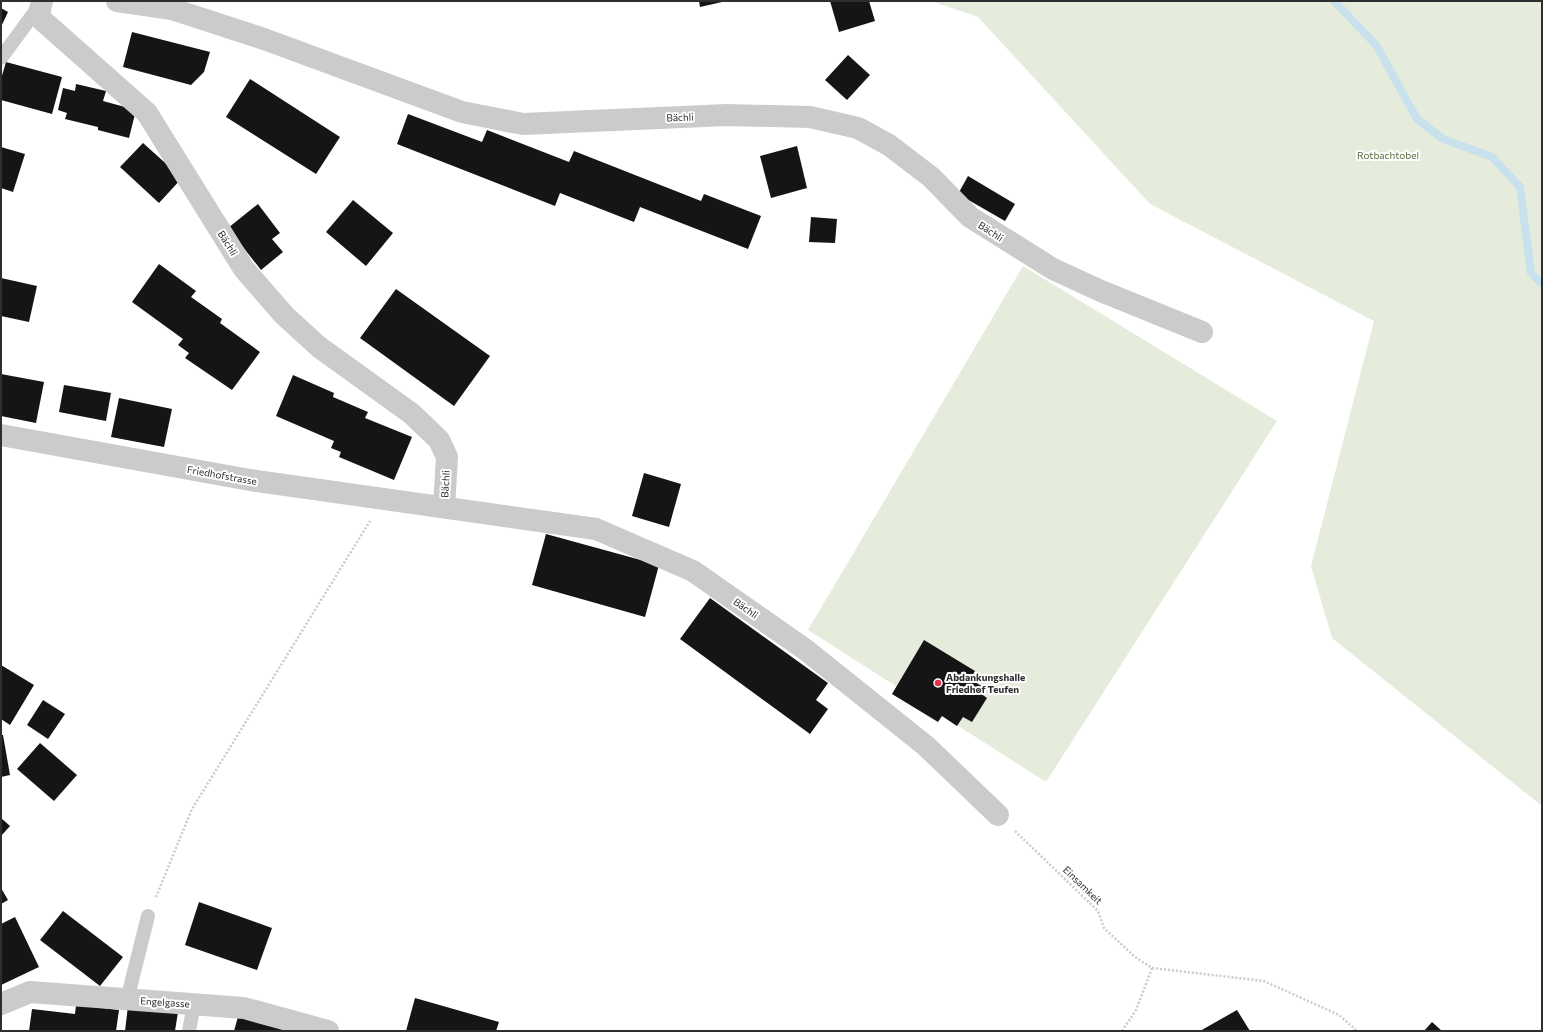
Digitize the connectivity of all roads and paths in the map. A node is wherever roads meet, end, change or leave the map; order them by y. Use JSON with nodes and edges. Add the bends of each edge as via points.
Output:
{"nodes":[{"id":1,"x":117,"y":1,"type":"edge"},
{"id":2,"x":41,"y":3,"type":"edge"},
{"id":3,"x":1,"y":58,"type":"edge"},
{"id":4,"x":1202,"y":332,"type":"dead end"},
{"id":5,"x":1,"y":434,"type":"edge"},
{"id":6,"x":384,"y":499,"type":"junction"},
{"id":7,"x":444,"y":507,"type":"junction"},
{"id":8,"x":998,"y":815,"type":"joint"},
{"id":9,"x":148,"y":916,"type":"joint"},
{"id":10,"x":1152,"y":968,"type":"junction"},
{"id":11,"x":128,"y":1000,"type":"junction"},
{"id":12,"x":1,"y":1004,"type":"edge"},
{"id":13,"x":194,"y":1004,"type":"junction"},
{"id":14,"x":189,"y":1031,"type":"edge"},
{"id":15,"x":328,"y":1031,"type":"edge"},
{"id":16,"x":1122,"y":1031,"type":"edge"},
{"id":17,"x":1357,"y":1031,"type":"edge"}],
"edges":[{"from":1,"to":4,"type":"street","name":"Bächli","via":[[172,8],[462,112],[523,124],[727,115],[810,117],[858,128],[889,146],[931,177],[970,217],[1052,269]]},
{"from":2,"to":3,"type":"lane"},
{"from":2,"to":7,"type":"street","name":"Bächli","via":[[39,14],[42,20],[147,113],[244,269],[284,315],[319,347],[412,414],[440,440],[447,457]]},
{"from":5,"to":6,"type":"street","name":"Friedhofstrasse","via":[[250,480]]},
{"from":6,"to":7,"type":"street","name":"Friedhofstrasse"},
{"from":6,"to":9,"type":"path","via":[[192,809]]},
{"from":7,"to":8,"type":"street","name":"Bächli","via":[[596,529],[693,571],[806,650],[920,741]]},
{"from":8,"to":10,"type":"path","name":"Einsamkeit","via":[[1098,911],[1104,928],[1135,957]]},
{"from":9,"to":11,"type":"lane"},
{"from":10,"to":16,"type":"path","via":[[1136,1010]]},
{"from":10,"to":17,"type":"path","via":[[1264,981],[1339,1015]]},
{"from":11,"to":12,"type":"street","name":"Engelgasse","via":[[30,992]]},
{"from":11,"to":13,"type":"street","name":"Engelgasse"},
{"from":13,"to":14,"type":"lane"},
{"from":13,"to":15,"type":"street","name":"Engelgasse","via":[[244,1008]]}]}
